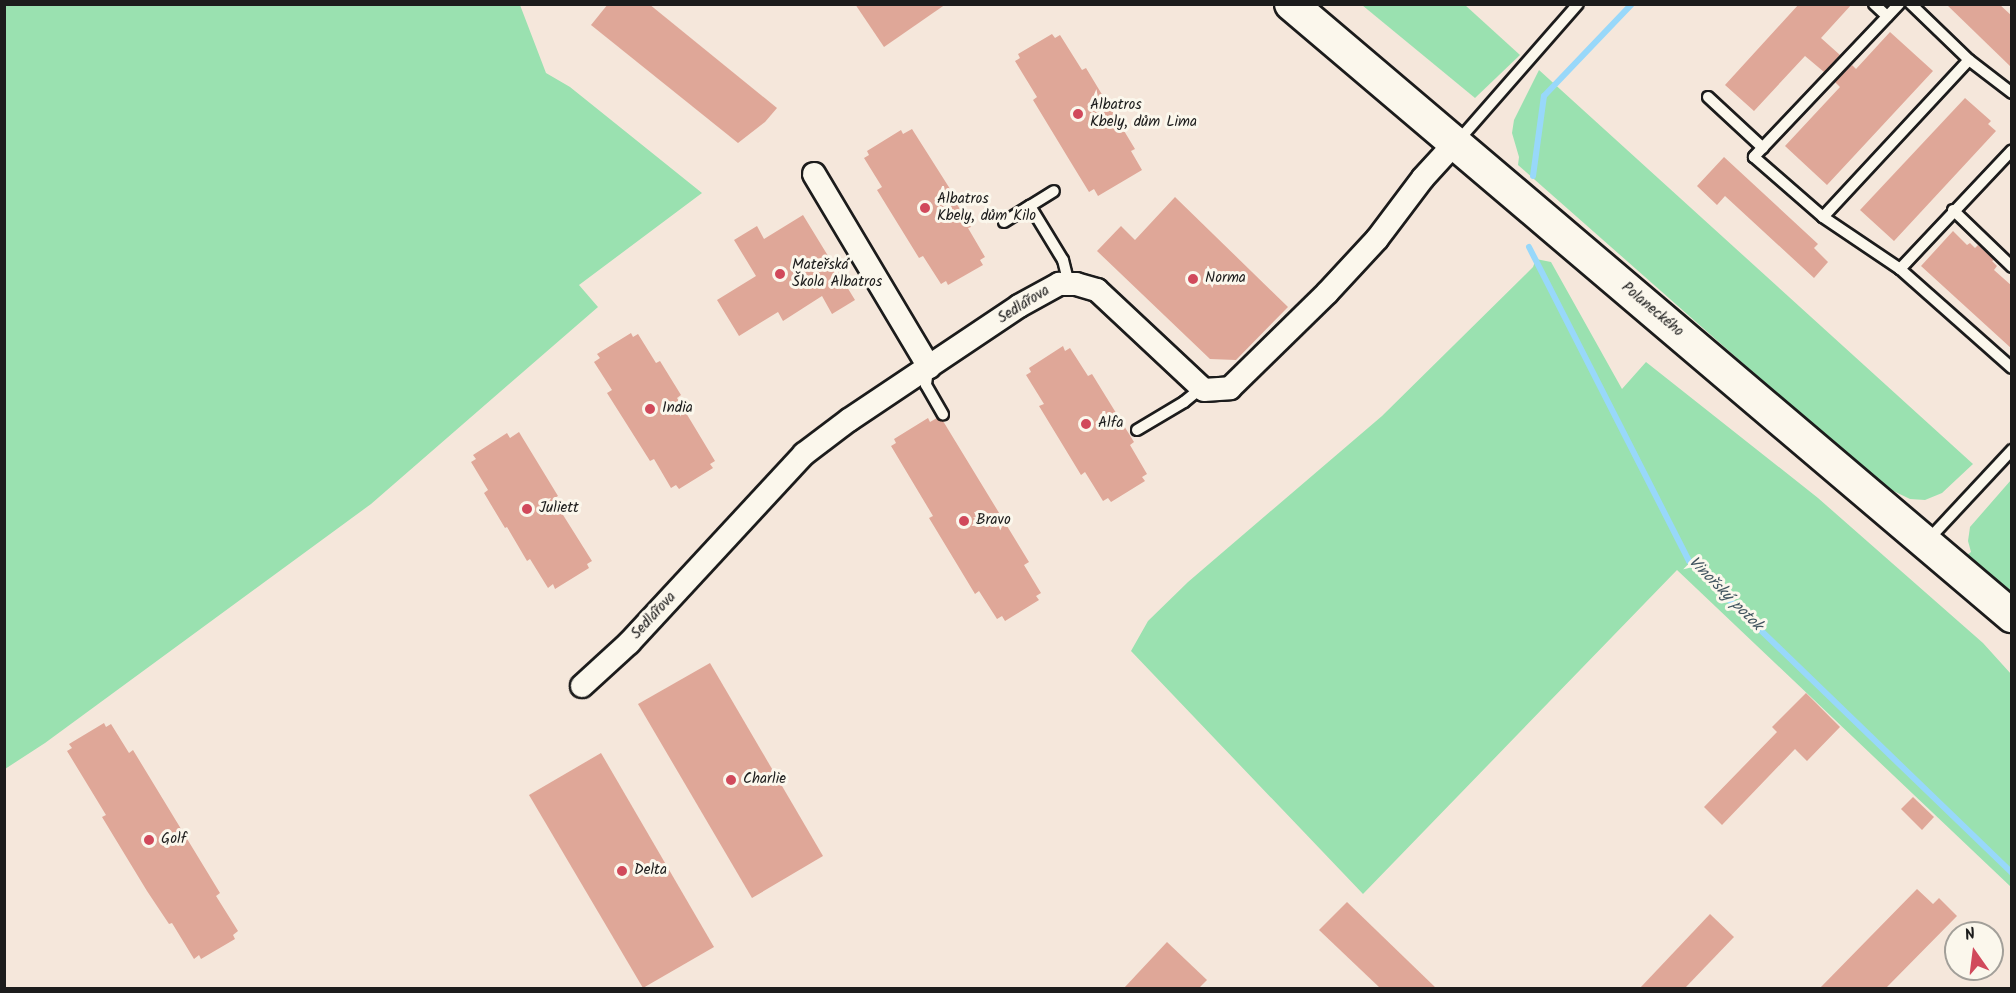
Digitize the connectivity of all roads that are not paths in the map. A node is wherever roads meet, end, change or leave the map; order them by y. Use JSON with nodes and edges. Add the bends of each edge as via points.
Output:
{"nodes":[{"id":1,"x":1291,"y":4,"type":"edge"},
{"id":2,"x":1578,"y":4,"type":"edge"},
{"id":3,"x":1874,"y":4,"type":"edge"},
{"id":4,"x":1899,"y":4,"type":"edge"},
{"id":5,"x":1911,"y":4,"type":"edge"},
{"id":6,"x":1887,"y":16,"type":"junction"},
{"id":7,"x":1969,"y":60,"type":"junction"},
{"id":8,"x":2012,"y":93,"type":"edge"},
{"id":9,"x":1708,"y":97,"type":"dead end"},
{"id":10,"x":1455,"y":143,"type":"junction"},
{"id":11,"x":1763,"y":148,"type":"junction"},
{"id":12,"x":2012,"y":150,"type":"edge"},
{"id":13,"x":814,"y":174,"type":"dead end"},
{"id":14,"x":1054,"y":191,"type":"dead end"},
{"id":15,"x":1030,"y":206,"type":"junction"},
{"id":16,"x":1953,"y":210,"type":"junction"},
{"id":17,"x":1823,"y":217,"type":"junction"},
{"id":18,"x":1004,"y":222,"type":"dead end"},
{"id":19,"x":2012,"y":267,"type":"edge"},
{"id":20,"x":1900,"y":269,"type":"junction"},
{"id":21,"x":1068,"y":284,"type":"junction"},
{"id":22,"x":929,"y":367,"type":"junction"},
{"id":23,"x":2012,"y":368,"type":"edge"},
{"id":24,"x":1201,"y":388,"type":"junction"},
{"id":25,"x":943,"y":414,"type":"dead end"},
{"id":26,"x":1137,"y":430,"type":"dead end"},
{"id":27,"x":2012,"y":450,"type":"edge"},
{"id":28,"x":1925,"y":543,"type":"junction"},
{"id":29,"x":2012,"y":616,"type":"edge"},
{"id":30,"x":582,"y":686,"type":"dead end"}],
"edges":[{"from":1,"to":10,"type":"street","name":"Polaneckého"},
{"from":2,"to":10,"type":"lane"},
{"from":3,"to":6,"type":"lane"},
{"from":4,"to":6,"type":"lane"},
{"from":5,"to":7,"type":"lane"},
{"from":6,"to":11,"type":"lane"},
{"from":7,"to":8,"type":"lane"},
{"from":7,"to":17,"type":"lane"},
{"from":9,"to":11,"type":"lane"},
{"from":10,"to":24,"type":"street","via":[[1377,239],[1244,376],[1230,388],[1216,392]]},
{"from":10,"to":28,"type":"street","name":"Polaneckého"},
{"from":11,"to":17,"type":"lane","via":[[1754,157]]},
{"from":12,"to":16,"type":"lane"},
{"from":13,"to":22,"type":"street"},
{"from":14,"to":15,"type":"lane"},
{"from":15,"to":18,"type":"lane"},
{"from":15,"to":21,"type":"lane","via":[[1063,260]]},
{"from":16,"to":19,"type":"lane"},
{"from":16,"to":20,"type":"lane"},
{"from":17,"to":20,"type":"lane"},
{"from":20,"to":23,"type":"lane"},
{"from":21,"to":22,"type":"street","name":"Sedlářova","via":[[1059,284],[1019,306]]},
{"from":21,"to":24,"type":"street","name":"Sedlářova","via":[[1097,290]]},
{"from":22,"to":25,"type":"lane","via":[[926,385]]},
{"from":22,"to":30,"type":"street","name":"Sedlářova","via":[[804,454],[629,644]]},
{"from":24,"to":26,"type":"lane"},
{"from":27,"to":28,"type":"lane"},
{"from":28,"to":29,"type":"street","name":"Polaneckého"}]}
